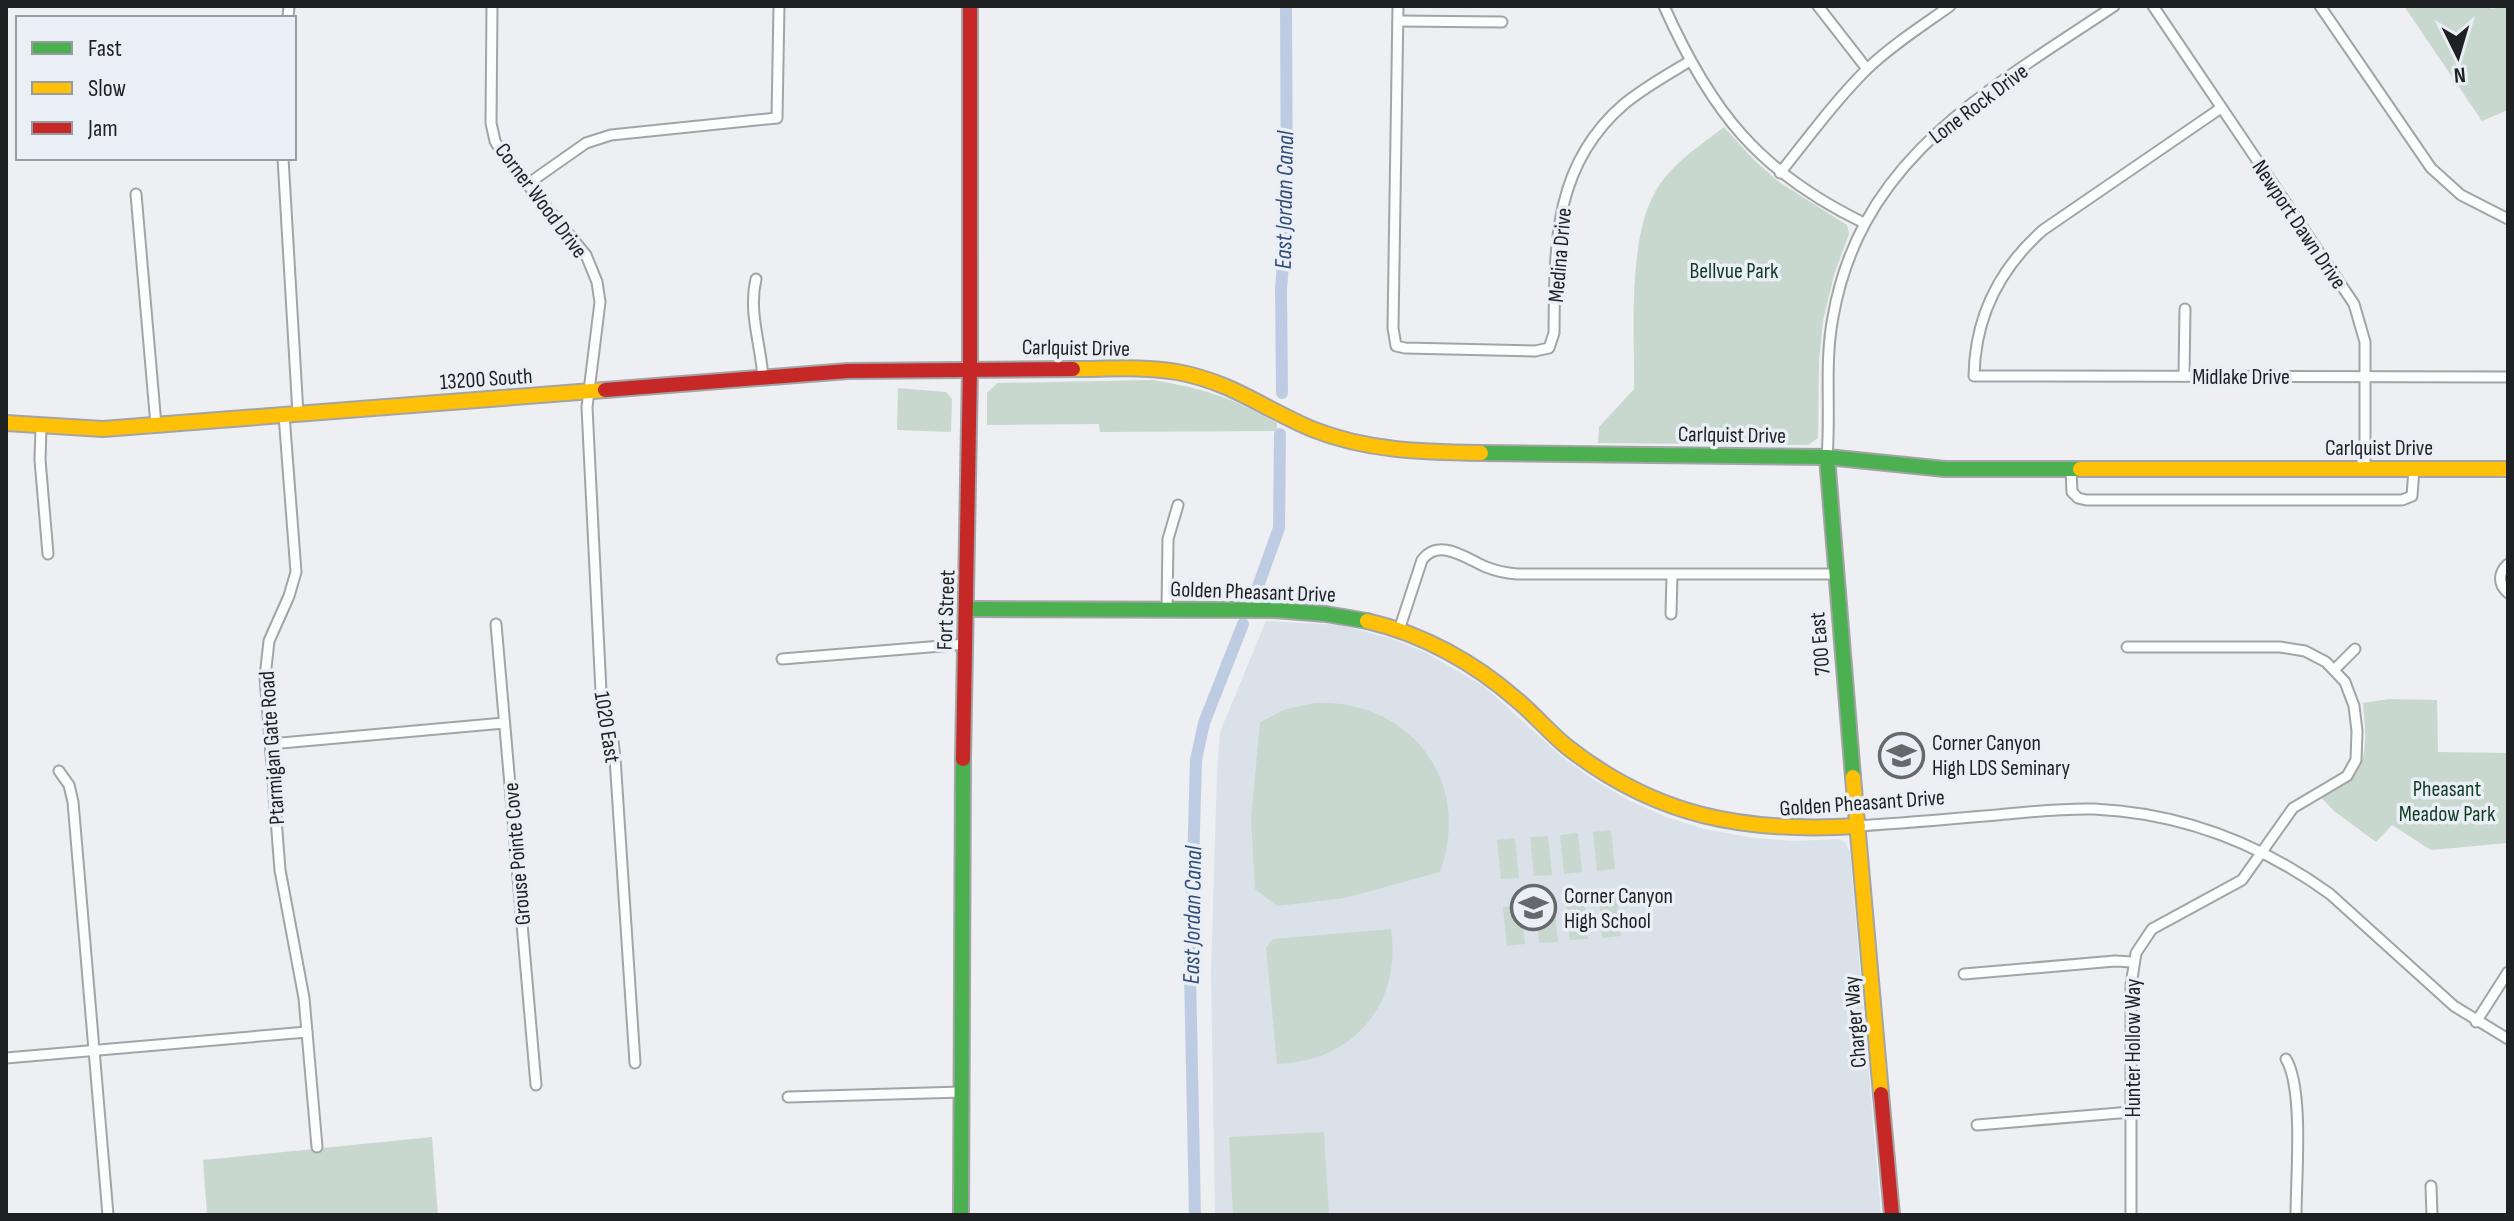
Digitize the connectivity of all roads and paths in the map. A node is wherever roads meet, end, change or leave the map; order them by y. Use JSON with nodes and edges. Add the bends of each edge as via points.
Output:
{"nodes":[{"id":1,"x":492,"y":6,"type":"edge"},
{"id":2,"x":779,"y":6,"type":"edge"},
{"id":3,"x":970,"y":6,"type":"edge"},
{"id":4,"x":1398,"y":6,"type":"edge"},
{"id":5,"x":1664,"y":6,"type":"edge"},
{"id":6,"x":1818,"y":6,"type":"edge"},
{"id":7,"x":1950,"y":6,"type":"edge"},
{"id":8,"x":2114,"y":6,"type":"edge"},
{"id":9,"x":2153,"y":6,"type":"edge"},
{"id":10,"x":2320,"y":6,"type":"edge"},
{"id":11,"x":1398,"y":21,"type":"junction"},
{"id":12,"x":1502,"y":22,"type":"dead end"},
{"id":13,"x":1690,"y":61,"type":"junction"},
{"id":14,"x":1867,"y":69,"type":"junction"},
{"id":15,"x":2221,"y":108,"type":"junction"},
{"id":16,"x":283,"y":160,"type":"edge"},
{"id":17,"x":1780,"y":173,"type":"junction"},
{"id":18,"x":529,"y":183,"type":"junction"},
{"id":19,"x":136,"y":194,"type":"dead end"},
{"id":20,"x":2508,"y":219,"type":"edge"},
{"id":21,"x":1864,"y":223,"type":"junction"},
{"id":22,"x":756,"y":279,"type":"dead end"},
{"id":23,"x":2185,"y":309,"type":"dead end"},
{"id":24,"x":970,"y":369,"type":"junction"},
{"id":25,"x":2184,"y":376,"type":"junction"},
{"id":26,"x":2365,"y":377,"type":"junction"},
{"id":27,"x":2508,"y":377,"type":"edge"},
{"id":28,"x":763,"y":378,"type":"junction"},
{"id":29,"x":590,"y":392,"type":"junction"},
{"id":30,"x":291,"y":415,"type":"junction"},
{"id":31,"x":6,"y":423,"type":"edge"},
{"id":32,"x":156,"y":425,"type":"junction"},
{"id":33,"x":41,"y":427,"type":"junction"},
{"id":34,"x":1827,"y":457,"type":"junction"},
{"id":35,"x":2071,"y":469,"type":"junction"},
{"id":36,"x":2365,"y":469,"type":"junction"},
{"id":37,"x":2414,"y":469,"type":"junction"},
{"id":38,"x":2508,"y":469,"type":"edge"},
{"id":39,"x":1178,"y":505,"type":"dead end"},
{"id":40,"x":48,"y":554,"type":"dead end"},
{"id":41,"x":2508,"y":564,"type":"edge"},
{"id":42,"x":1835,"y":574,"type":"junction"},
{"id":43,"x":1672,"y":575,"type":"junction"},
{"id":44,"x":2508,"y":593,"type":"edge"},
{"id":45,"x":967,"y":609,"type":"junction"},
{"id":46,"x":1167,"y":610,"type":"junction"},
{"id":47,"x":1671,"y":614,"type":"dead end"},
{"id":48,"x":496,"y":624,"type":"dead end"},
{"id":49,"x":1399,"y":630,"type":"junction"},
{"id":50,"x":966,"y":644,"type":"junction"},
{"id":51,"x":2127,"y":647,"type":"dead end"},
{"id":52,"x":2355,"y":649,"type":"dead end"},
{"id":53,"x":782,"y":659,"type":"dead end"},
{"id":54,"x":2335,"y":669,"type":"junction"},
{"id":55,"x":504,"y":723,"type":"junction"},
{"id":56,"x":270,"y":744,"type":"junction"},
{"id":57,"x":59,"y":771,"type":"dead end"},
{"id":58,"x":1858,"y":826,"type":"junction"},
{"id":59,"x":2261,"y":851,"type":"junction"},
{"id":60,"x":2133,"y":962,"type":"junction"},
{"id":61,"x":2508,"y":972,"type":"edge"},
{"id":62,"x":1964,"y":974,"type":"dead end"},
{"id":63,"x":2476,"y":1022,"type":"junction"},
{"id":64,"x":307,"y":1032,"type":"junction"},
{"id":65,"x":2508,"y":1039,"type":"edge"},
{"id":66,"x":93,"y":1051,"type":"junction"},
{"id":67,"x":6,"y":1058,"type":"edge"},
{"id":68,"x":2286,"y":1059,"type":"dead end"},
{"id":69,"x":635,"y":1063,"type":"dead end"},
{"id":70,"x":536,"y":1085,"type":"dead end"},
{"id":71,"x":962,"y":1092,"type":"junction"},
{"id":72,"x":788,"y":1097,"type":"dead end"},
{"id":73,"x":2131,"y":1112,"type":"junction"},
{"id":74,"x":1977,"y":1125,"type":"dead end"},
{"id":75,"x":317,"y":1147,"type":"dead end"},
{"id":76,"x":2431,"y":1186,"type":"dead end"},
{"id":77,"x":108,"y":1215,"type":"edge"},
{"id":78,"x":961,"y":1215,"type":"edge"},
{"id":79,"x":1892,"y":1215,"type":"edge"},
{"id":80,"x":2131,"y":1215,"type":"edge"},
{"id":81,"x":2296,"y":1215,"type":"edge"},
{"id":82,"x":2432,"y":1215,"type":"edge"}],
"edges":[{"from":1,"to":18,"type":"street","name":"Corner Wood Drive","via":[[491,123],[503,155]]},
{"from":2,"to":18,"type":"street","via":[[777,118],[611,135],[586,143]]},
{"from":3,"to":24,"type":"street","name":"Fort Street"},
{"from":4,"to":11,"type":"street"},
{"from":5,"to":13,"type":"street"},
{"from":6,"to":14,"type":"street"},
{"from":7,"to":14,"type":"street"},
{"from":8,"to":21,"type":"street","name":"Lone Rock Drive","via":[[1957,113],[1906,163]]},
{"from":9,"to":15,"type":"street","name":"Newport Dawn Drive"},
{"from":10,"to":20,"type":"street","via":[[2431,168],[2461,195]]},
{"from":11,"to":12,"type":"street"},
{"from":11,"to":13,"type":"street","name":"Medina Drive","via":[[1393,328],[1396,346],[1415,349],[1549,348],[1558,226],[1578,164],[1622,106]]},
{"from":13,"to":17,"type":"street","via":[[1727,119]]},
{"from":14,"to":17,"type":"street"},
{"from":15,"to":25,"type":"street","name":"Midlake Drive","via":[[2028,243],[2004,272],[1977,337],[1974,376]]},
{"from":15,"to":26,"type":"street","name":"Newport Dawn Drive","via":[[2354,304],[2363,329]]},
{"from":16,"to":30,"type":"street","name":"Ptarmigan Gate Road"},
{"from":17,"to":21,"type":"street"},
{"from":18,"to":29,"type":"street","name":"Corner Wood Drive","via":[[586,255],[597,282],[600,302]]},
{"from":19,"to":32,"type":"street"},
{"from":21,"to":34,"type":"street","name":"Lone Rock Drive","via":[[1833,317]]},
{"from":22,"to":28,"type":"street","via":[[752,297]]},
{"from":23,"to":25,"type":"street"},
{"from":24,"to":28,"type":"street","name":"13200 South"},
{"from":24,"to":34,"type":"street","name":"Carlquist Drive","via":[[1177,372],[1229,386],[1332,437],[1381,449]]},
{"from":24,"to":45,"type":"street","name":"Fort Street"},
{"from":25,"to":26,"type":"street","name":"Midlake Drive"},
{"from":26,"to":27,"type":"street","name":"Midlake Drive"},
{"from":26,"to":36,"type":"street","name":"Newport Dawn Drive"},
{"from":28,"to":29,"type":"street","name":"13200 South"},
{"from":29,"to":30,"type":"street","name":"13200 South"},
{"from":29,"to":69,"type":"street","name":"1020 East","via":[[602,712],[615,758]]},
{"from":30,"to":32,"type":"street","name":"13200 South"},
{"from":30,"to":56,"type":"street","name":"Ptarmigan Gate Road","via":[[296,560],[293,584],[266,653]]},
{"from":31,"to":33,"type":"street","name":"13200 South"},
{"from":32,"to":33,"type":"street","name":"13200 South"},
{"from":33,"to":40,"type":"street"},
{"from":34,"to":35,"type":"street","name":"Carlquist Drive","via":[[1927,468]]},
{"from":34,"to":42,"type":"street","name":"700 East"},
{"from":35,"to":36,"type":"street","name":"Carlquist Drive"},
{"from":35,"to":37,"type":"street","via":[[2072,492],[2086,500],[2402,500],[2412,496]]},
{"from":36,"to":37,"type":"street","name":"Carlquist Drive"},
{"from":37,"to":38,"type":"street","name":"Carlquist Drive"},
{"from":39,"to":46,"type":"street","via":[[1168,539]]},
{"from":41,"to":44,"type":"street","via":[[2501,576]]},
{"from":42,"to":43,"type":"street"},
{"from":42,"to":58,"type":"street","name":"700 East"},
{"from":43,"to":47,"type":"street"},
{"from":43,"to":49,"type":"street","via":[[1506,573],[1456,552],[1437,550],[1422,560]]},
{"from":45,"to":46,"type":"street","name":"Golden Pheasant Drive"},
{"from":45,"to":50,"type":"street","name":"Fort Street"},
{"from":46,"to":49,"type":"street","name":"Golden Pheasant Drive","via":[[1309,612]]},
{"from":48,"to":55,"type":"street","name":"Grouse Pointe Cove"},
{"from":49,"to":58,"type":"street","name":"Golden Pheasant Drive","via":[[1481,672],[1578,756],[1646,798],[1703,818],[1759,829]]},
{"from":50,"to":53,"type":"street"},
{"from":50,"to":71,"type":"street","name":"Fort Street"},
{"from":51,"to":54,"type":"street","via":[[2293,648],[2316,655]]},
{"from":52,"to":54,"type":"street"},
{"from":54,"to":59,"type":"street","name":"Hunter Hollow Way","via":[[2354,706],[2356,760],[2341,781],[2293,808]]},
{"from":55,"to":56,"type":"street"},
{"from":55,"to":70,"type":"street","name":"Grouse Pointe Cove"},
{"from":56,"to":64,"type":"street","name":"Ptarmigan Gate Road","via":[[281,883]]},
{"from":57,"to":66,"type":"street","via":[[73,802]]},
{"from":58,"to":59,"type":"street","name":"Golden Pheasant Drive","via":[[2094,809],[2174,820]]},
{"from":58,"to":79,"type":"street","name":"Charger Way"},
{"from":59,"to":60,"type":"street","name":"Hunter Hollow Way","via":[[2235,885],[2152,929]]},
{"from":59,"to":63,"type":"street","name":"Golden Pheasant Drive","via":[[2330,894]]},
{"from":60,"to":62,"type":"street"},
{"from":60,"to":73,"type":"street","name":"Hunter Hollow Way"},
{"from":61,"to":63,"type":"street"},
{"from":63,"to":65,"type":"street","name":"Golden Pheasant Drive"},
{"from":64,"to":66,"type":"street"},
{"from":64,"to":75,"type":"street","name":"Ptarmigan Gate Road"},
{"from":66,"to":67,"type":"street"},
{"from":66,"to":77,"type":"street"},
{"from":68,"to":81,"type":"street","via":[[2296,1091]]},
{"from":71,"to":72,"type":"street"},
{"from":71,"to":78,"type":"street","name":"Fort Street"},
{"from":73,"to":74,"type":"street"},
{"from":73,"to":80,"type":"street","name":"Hunter Hollow Way"},
{"from":76,"to":82,"type":"street"}]}
